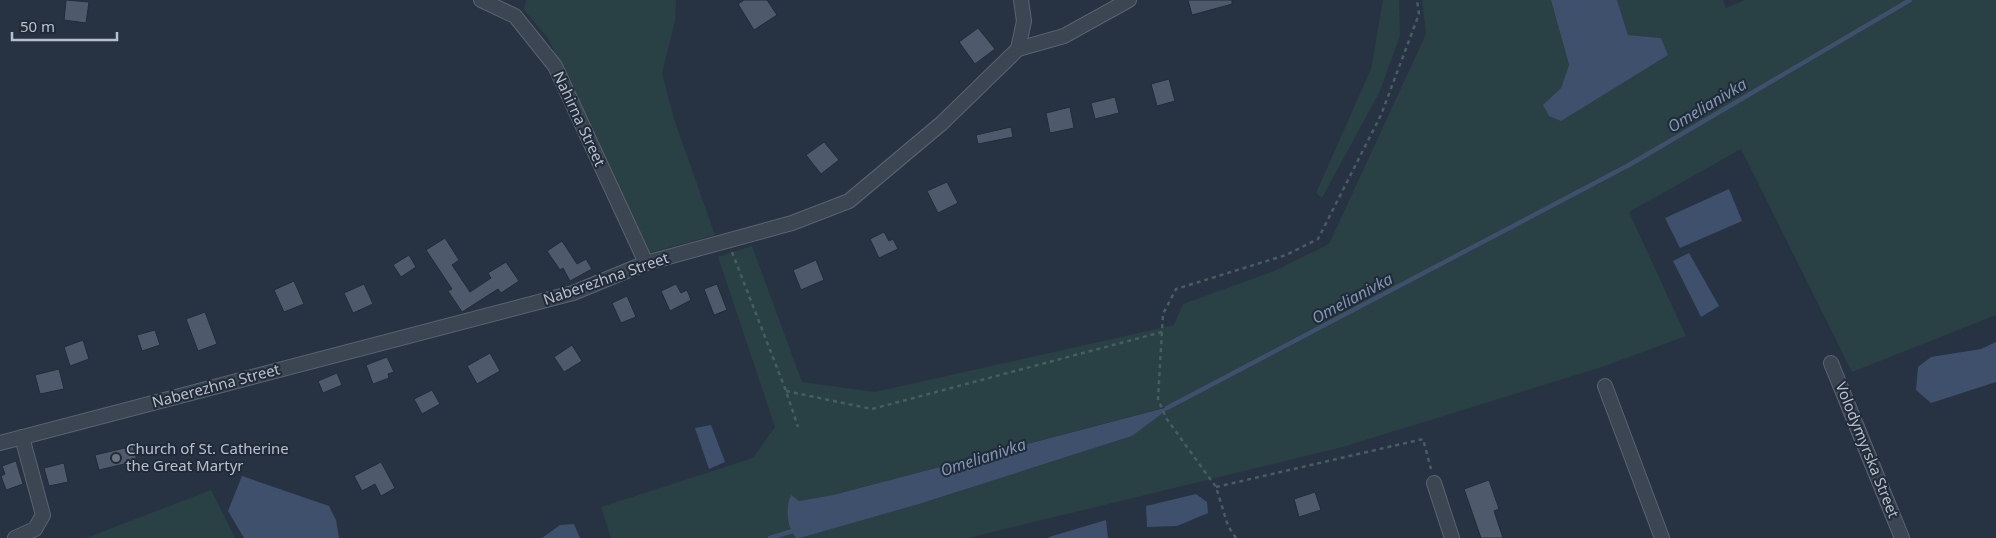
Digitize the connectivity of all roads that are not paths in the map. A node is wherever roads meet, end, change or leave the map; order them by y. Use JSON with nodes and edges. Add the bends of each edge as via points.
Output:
{"nodes":[{"id":1,"x":481,"y":0,"type":"edge"},
{"id":2,"x":1021,"y":0,"type":"edge"},
{"id":3,"x":1129,"y":0,"type":"edge"},
{"id":4,"x":1018,"y":49,"type":"junction"},
{"id":5,"x":646,"y":263,"type":"junction"},
{"id":6,"x":1832,"y":363,"type":"dead end"},
{"id":7,"x":1605,"y":386,"type":"dead end"},
{"id":8,"x":22,"y":437,"type":"junction"},
{"id":9,"x":0,"y":443,"type":"edge"},
{"id":10,"x":1434,"y":483,"type":"road end"},
{"id":11,"x":15,"y":538,"type":"edge"},
{"id":12,"x":1452,"y":538,"type":"edge"},
{"id":13,"x":1662,"y":538,"type":"edge"},
{"id":14,"x":1902,"y":538,"type":"edge"}],
"edges":[{"from":1,"to":5,"type":"street","name":"Nahirna Street","via":[[515,16],[555,66]]},
{"from":2,"to":4,"type":"street","via":[[1024,21]]},
{"from":3,"to":4,"type":"street","name":"Naberezhna Street","via":[[1064,36]]},
{"from":4,"to":5,"type":"street","name":"Naberezhna Street","via":[[942,123],[849,201],[792,224]]},
{"from":5,"to":8,"type":"street","name":"Naberezhna Street","via":[[573,293]]},
{"from":6,"to":14,"type":"street","name":"Volodymyrska Street"},
{"from":7,"to":13,"type":"street"},
{"from":8,"to":9,"type":"street","name":"Naberezhna Street"},
{"from":8,"to":11,"type":"street","via":[[43,514],[35,530]]},
{"from":10,"to":12,"type":"street"}]}
